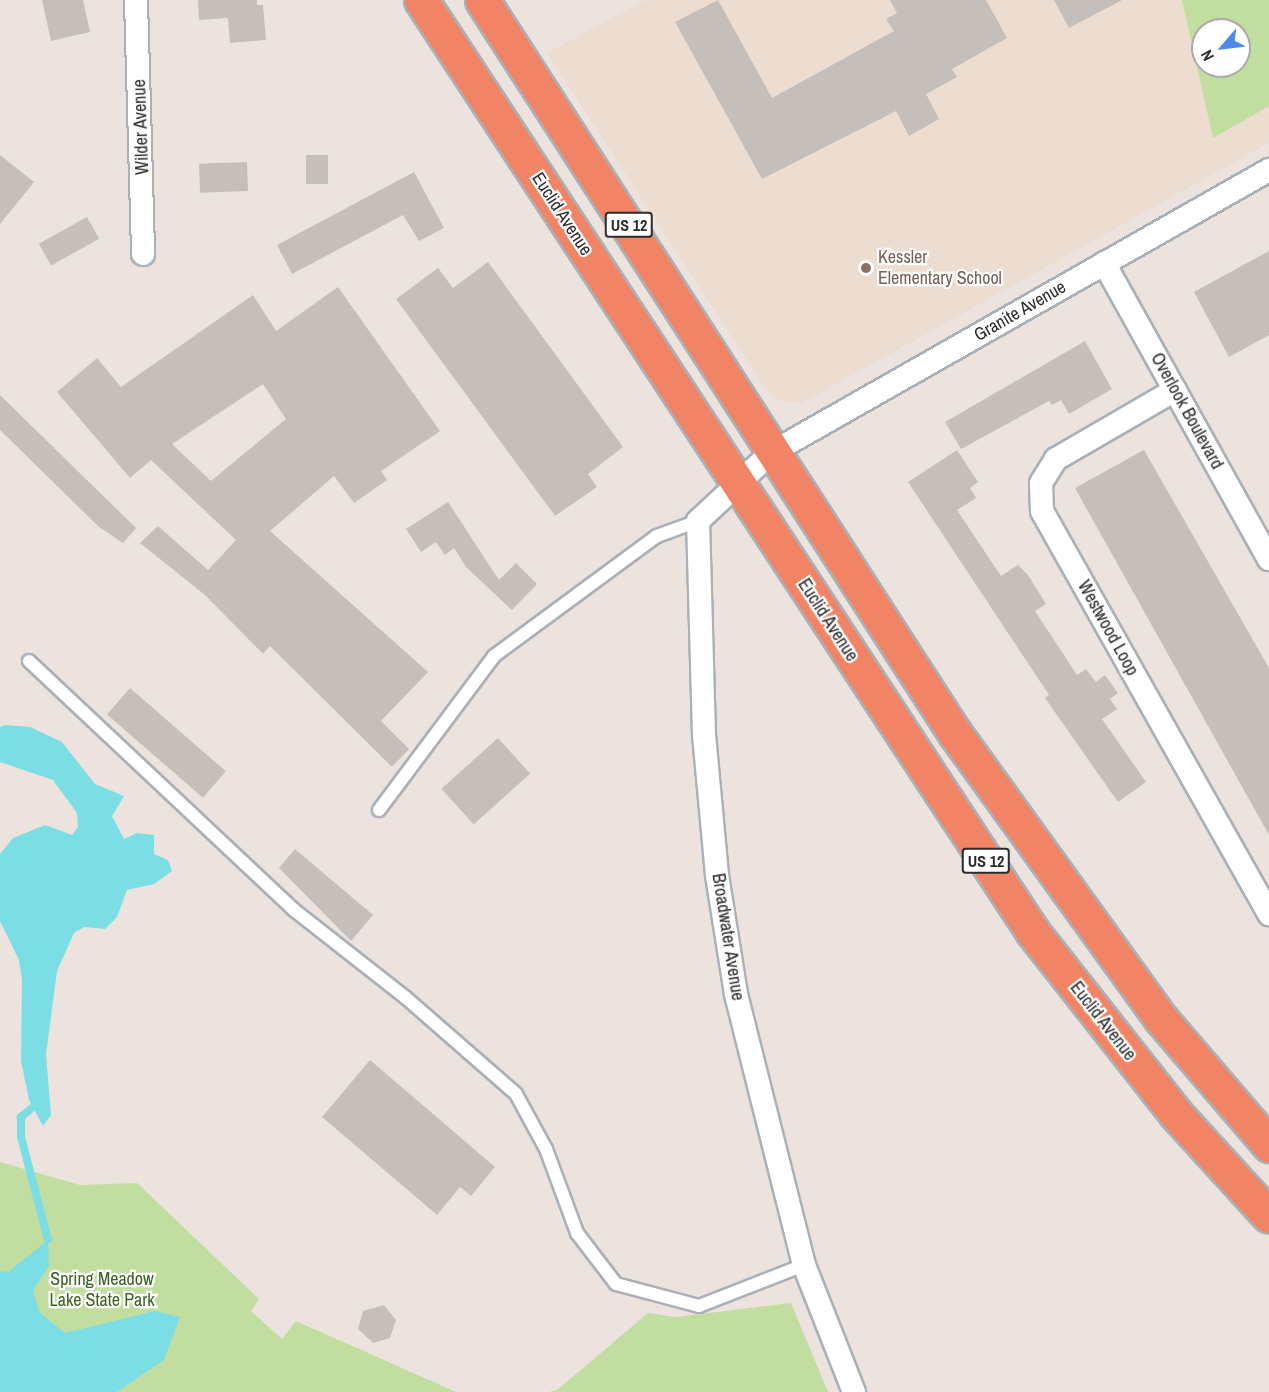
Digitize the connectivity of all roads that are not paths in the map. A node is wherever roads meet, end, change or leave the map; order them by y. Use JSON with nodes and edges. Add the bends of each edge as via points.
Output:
{"nodes":[{"id":1,"x":136,"y":0,"type":"edge"},
{"id":2,"x":421,"y":0,"type":"edge"},
{"id":3,"x":482,"y":0,"type":"edge"},
{"id":4,"x":1269,"y":170,"type":"edge"},
{"id":5,"x":143,"y":254,"type":"dead end"},
{"id":6,"x":1104,"y":263,"type":"junction"},
{"id":7,"x":1175,"y":390,"type":"junction"},
{"id":8,"x":771,"y":453,"type":"junction"},
{"id":9,"x":737,"y":481,"type":"junction"},
{"id":10,"x":698,"y":521,"type":"junction"},
{"id":11,"x":1269,"y":559,"type":"edge"},
{"id":12,"x":29,"y":661,"type":"dead end"},
{"id":13,"x":379,"y":810,"type":"dead end"},
{"id":14,"x":1269,"y":914,"type":"edge"},
{"id":15,"x":1269,"y":1145,"type":"edge"},
{"id":16,"x":1269,"y":1216,"type":"edge"},
{"id":17,"x":804,"y":1265,"type":"junction"},
{"id":18,"x":854,"y":1392,"type":"edge"}],
"edges":[{"from":1,"to":5,"type":"street","name":"Wilder Avenue"},
{"from":2,"to":9,"type":"highway","name":"Euclid Avenue","number":"US 12"},
{"from":3,"to":8,"type":"highway","number":"US 12"},
{"from":4,"to":6,"type":"street","name":"Granite Avenue"},
{"from":6,"to":7,"type":"street","name":"Overlook Boulevard"},
{"from":6,"to":8,"type":"street","name":"Granite Avenue"},
{"from":7,"to":11,"type":"street","name":"Overlook Boulevard"},
{"from":7,"to":14,"type":"street","name":"Westwood Loop","via":[[1056,459],[1041,483],[1042,511]]},
{"from":8,"to":9,"type":"street","name":"Granite Avenue"},
{"from":8,"to":15,"type":"highway","number":"US 12","via":[[1052,873],[1162,1020]]},
{"from":9,"to":10,"type":"street"},
{"from":9,"to":16,"type":"highway","name":"Euclid Avenue","number":"US 12","via":[[1032,931],[1174,1113]]},
{"from":10,"to":13,"type":"lane","via":[[657,536],[494,656]]},
{"from":10,"to":17,"type":"street","name":"Broadwater Avenue","via":[[704,735],[717,875],[736,994]]},
{"from":12,"to":17,"type":"lane","via":[[294,910],[405,997],[516,1094],[546,1149],[577,1233],[616,1284],[648,1296],[699,1306]]},
{"from":17,"to":18,"type":"street","name":"Broadwater Avenue"}]}
